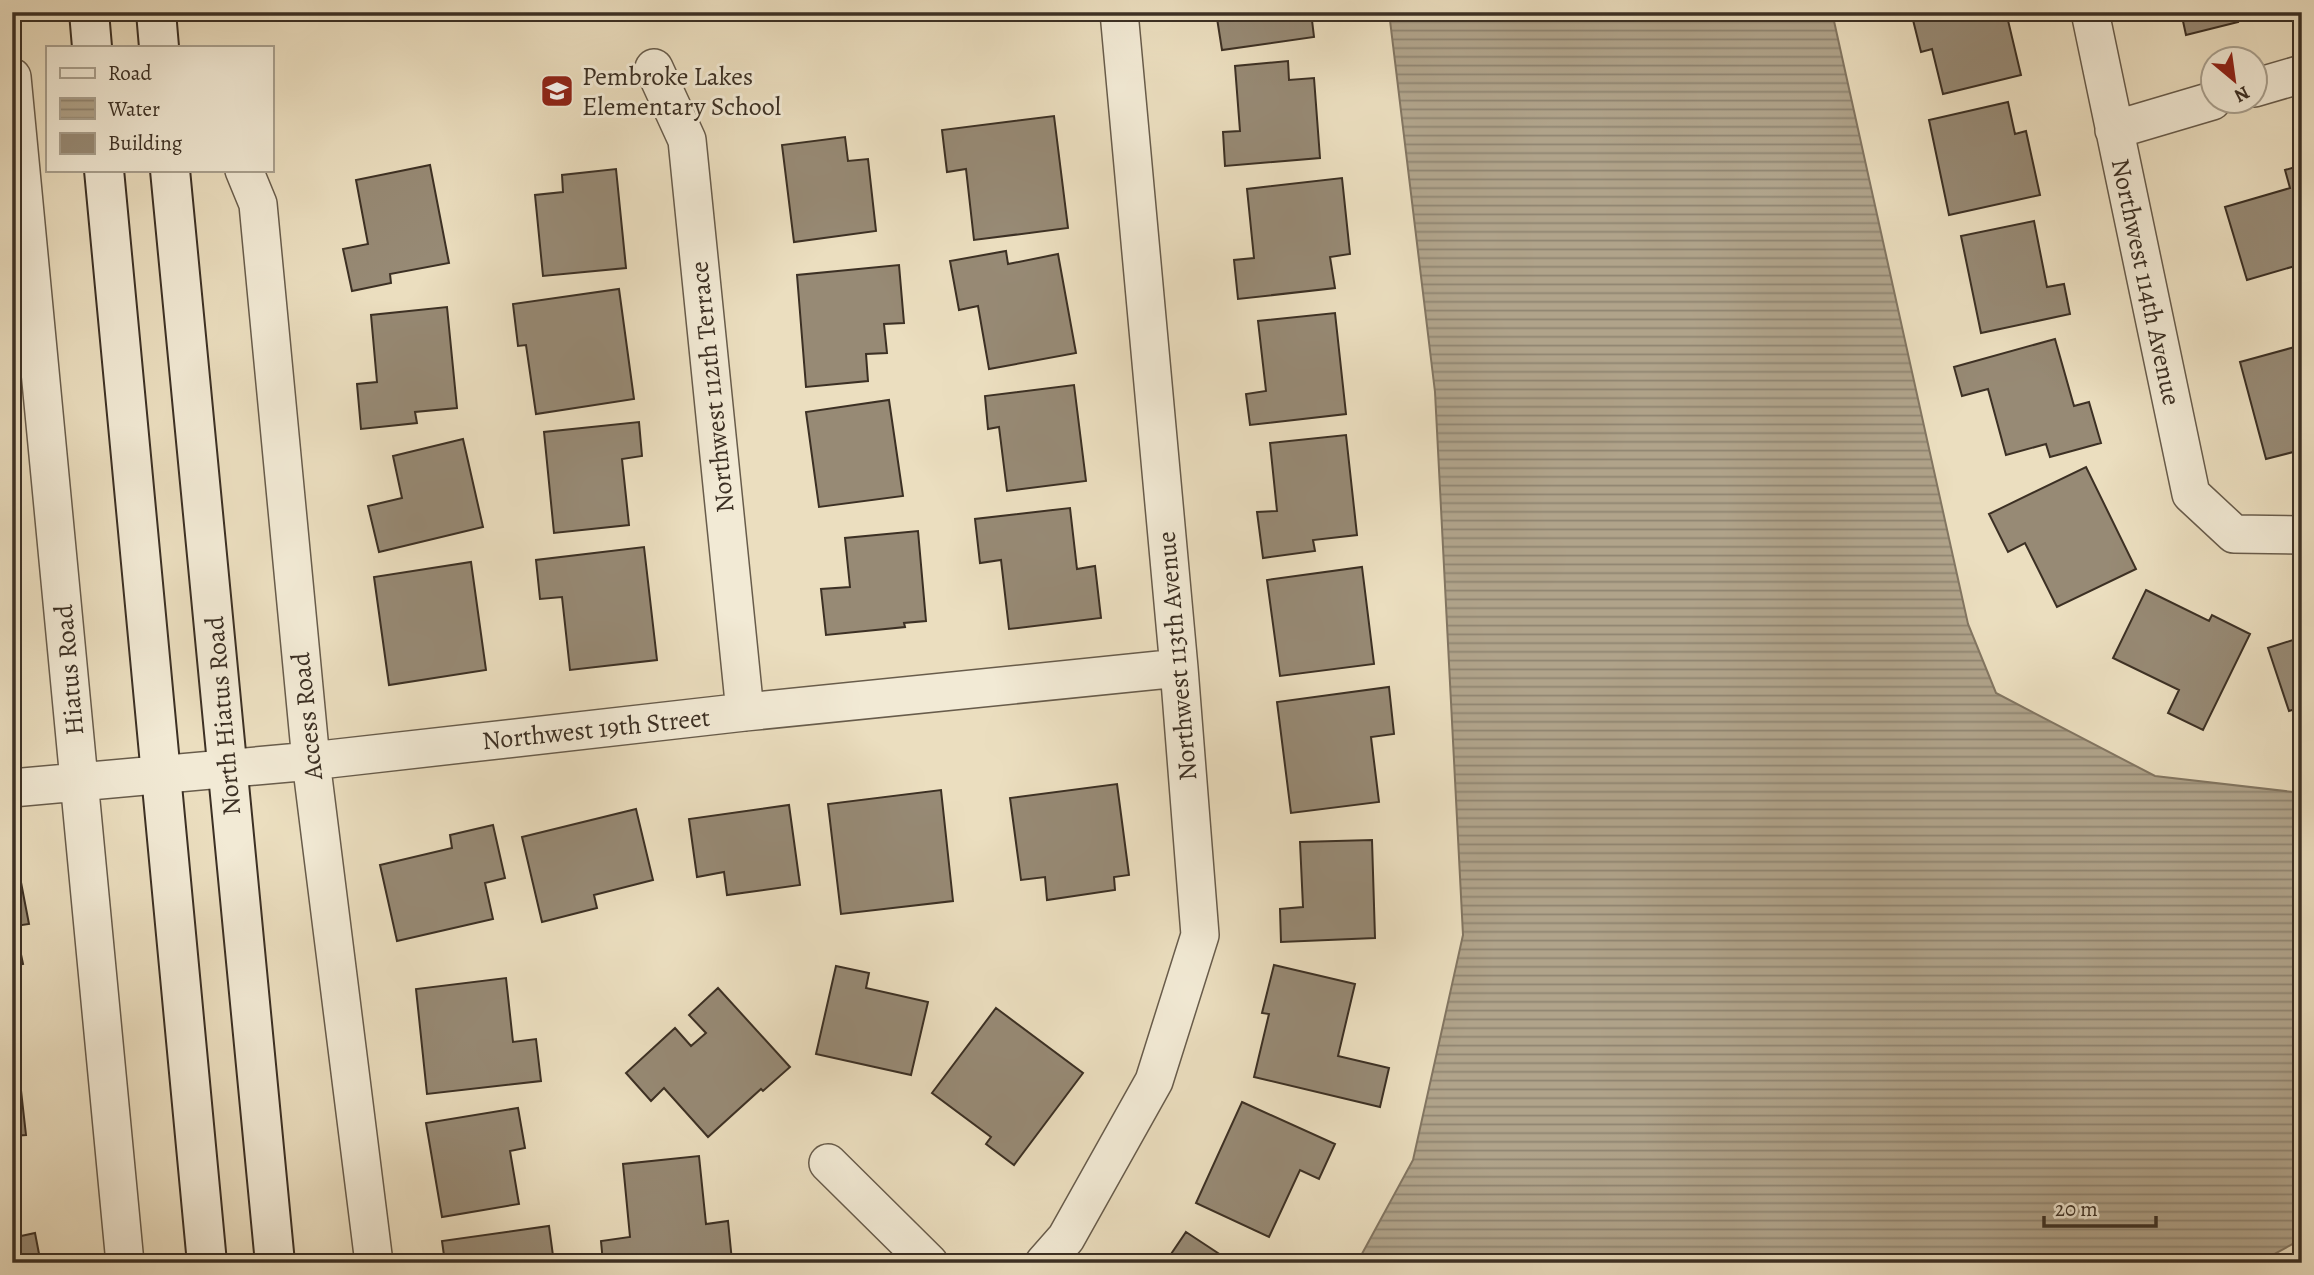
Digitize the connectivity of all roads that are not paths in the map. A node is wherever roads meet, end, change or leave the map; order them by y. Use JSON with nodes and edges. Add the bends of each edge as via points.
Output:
{"nodes":[{"id":1,"x":89,"y":12,"type":"edge"},
{"id":2,"x":156,"y":12,"type":"edge"},
{"id":3,"x":1119,"y":12,"type":"edge"},
{"id":4,"x":2090,"y":12,"type":"edge"},
{"id":5,"x":92,"y":46,"type":"edge"},
{"id":6,"x":159,"y":46,"type":"edge"},
{"id":7,"x":654,"y":68,"type":"dead end"},
{"id":8,"x":2302,"y":74,"type":"edge"},
{"id":9,"x":12,"y":77,"type":"edge"},
{"id":10,"x":2268,"y":84,"type":"edge"},
{"id":11,"x":2198,"y":105,"type":"edge"},
{"id":12,"x":2114,"y":130,"type":"junction"},
{"id":13,"x":104,"y":172,"type":"edge"},
{"id":14,"x":170,"y":172,"type":"edge"},
{"id":15,"x":245,"y":172,"type":"edge"},
{"id":16,"x":2302,"y":535,"type":"edge"},
{"id":17,"x":1179,"y":668,"type":"junction"},
{"id":18,"x":745,"y":712,"type":"junction"},
{"id":19,"x":311,"y":761,"type":"junction"},
{"id":20,"x":228,"y":768,"type":"junction"},
{"id":21,"x":161,"y":776,"type":"junction"},
{"id":22,"x":79,"y":782,"type":"junction"},
{"id":23,"x":12,"y":788,"type":"edge"},
{"id":24,"x":828,"y":1163,"type":"dead end"},
{"id":25,"x":125,"y":1263,"type":"edge"},
{"id":26,"x":207,"y":1263,"type":"edge"},
{"id":27,"x":275,"y":1263,"type":"edge"},
{"id":28,"x":374,"y":1263,"type":"edge"},
{"id":29,"x":929,"y":1263,"type":"edge"},
{"id":30,"x":1044,"y":1263,"type":"edge"}],
"edges":[{"from":1,"to":5,"type":"main road"},
{"from":2,"to":6,"type":"main road"},
{"from":3,"to":17,"type":"street","name":"Northwest 113th Avenue"},
{"from":4,"to":12,"type":"street","name":"Northwest 114th Avenue"},
{"from":7,"to":18,"type":"street","name":"Northwest 112th Terrace","via":[[687,141]]},
{"from":8,"to":10,"type":"street"},
{"from":9,"to":22,"type":"street","name":"Hiatus Road"},
{"from":11,"to":12,"type":"street"},
{"from":12,"to":16,"type":"street","name":"Northwest 114th Avenue","via":[[2191,494],[2234,534]]},
{"from":13,"to":21,"type":"main road"},
{"from":14,"to":20,"type":"main road","name":"North Hiatus Road"},
{"from":15,"to":19,"type":"street","name":"Access Road","via":[[258,204]]},
{"from":17,"to":18,"type":"street","name":"Northwest 19th Street"},
{"from":17,"to":30,"type":"street","name":"Northwest 113th Avenue","via":[[1200,935],[1154,1080],[1066,1238]]},
{"from":18,"to":19,"type":"street","name":"Northwest 19th Street"},
{"from":19,"to":20,"type":"street","name":"Northwest 19th Street"},
{"from":19,"to":28,"type":"street","name":"Access Road"},
{"from":20,"to":21,"type":"street","name":"Northwest 19th Street"},
{"from":20,"to":27,"type":"main road","name":"North Hiatus Road"},
{"from":21,"to":22,"type":"street","name":"Northwest 19th Street"},
{"from":21,"to":26,"type":"main road"},
{"from":22,"to":23,"type":"street","name":"Northwest 19th Street"},
{"from":22,"to":25,"type":"street","name":"Hiatus Road"},
{"from":24,"to":29,"type":"street"}]}
